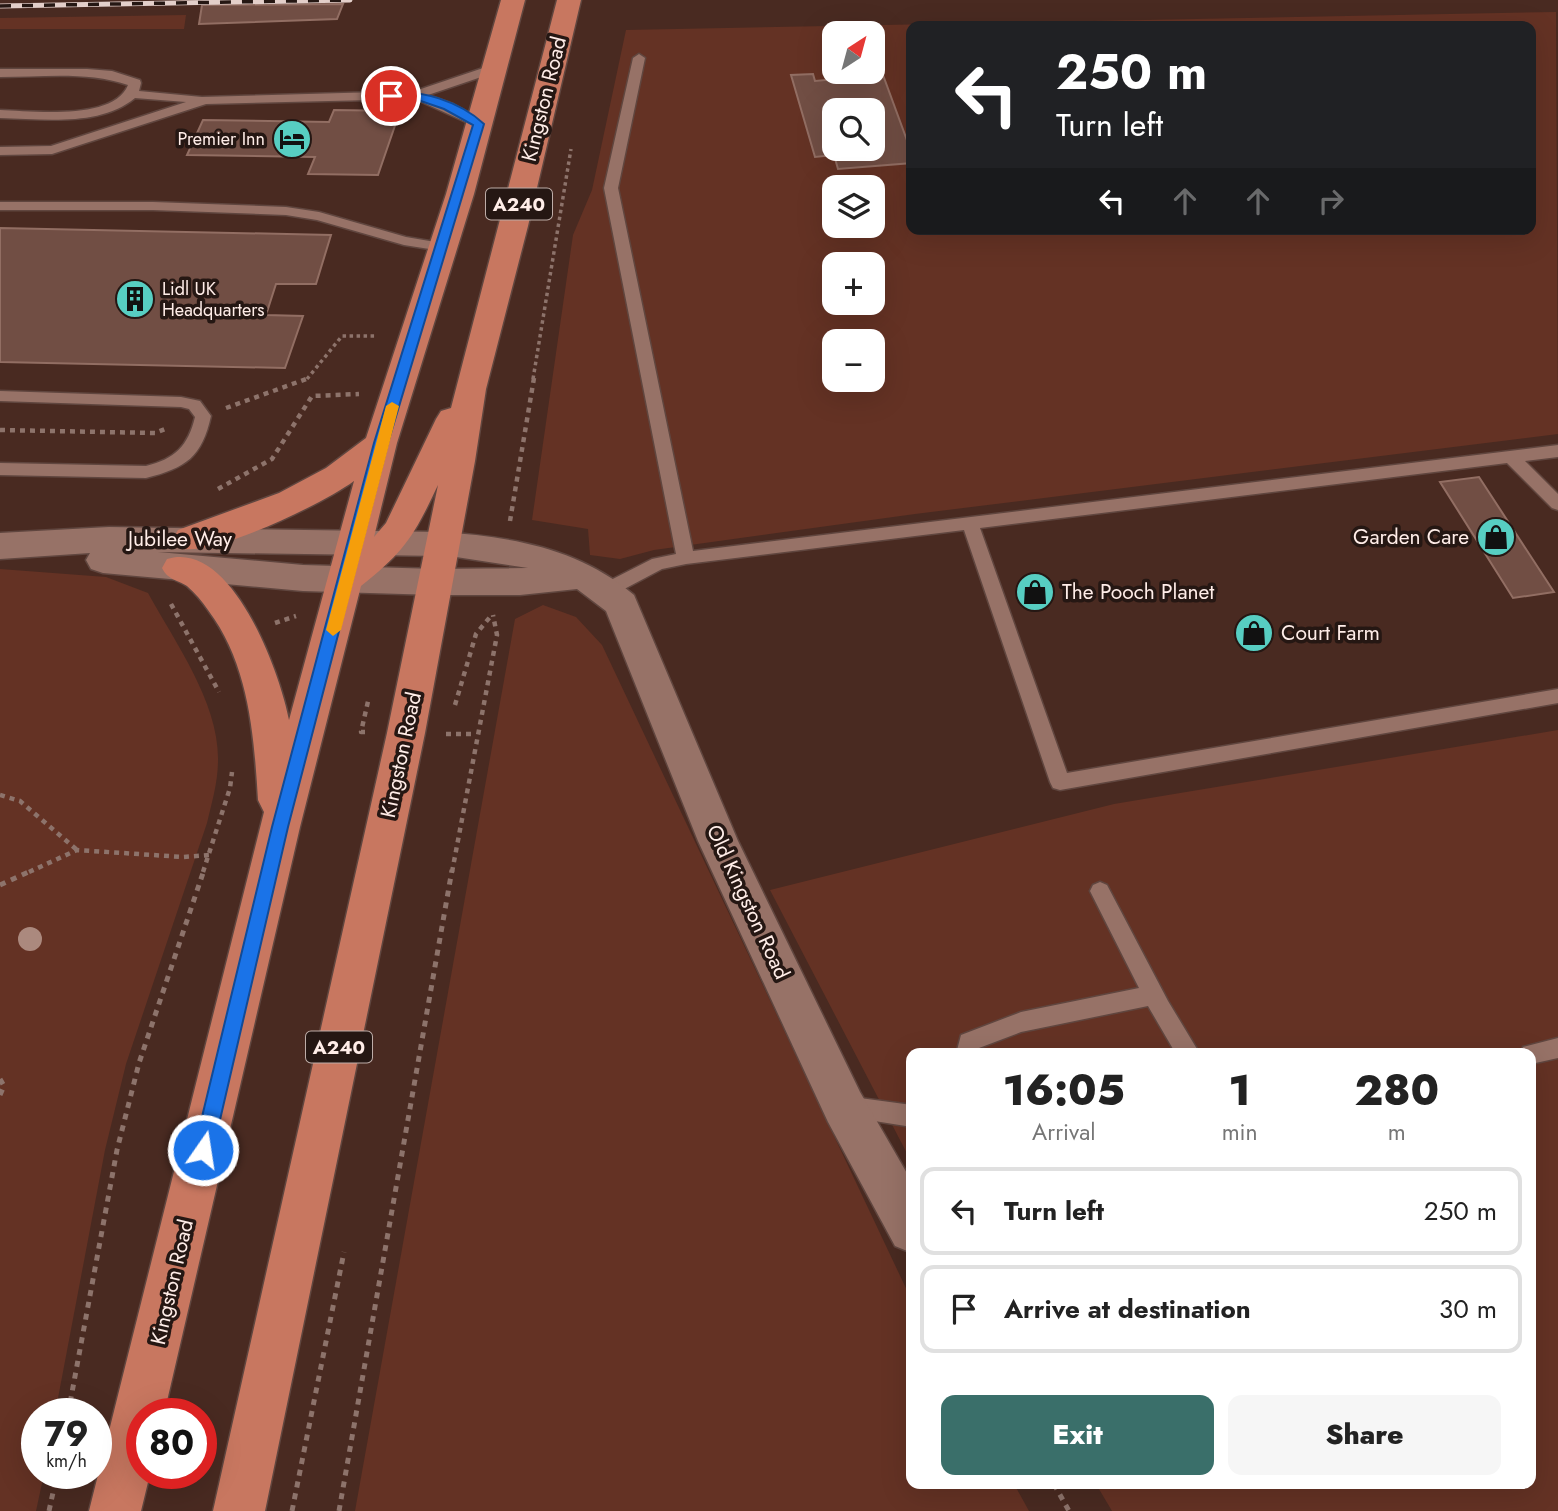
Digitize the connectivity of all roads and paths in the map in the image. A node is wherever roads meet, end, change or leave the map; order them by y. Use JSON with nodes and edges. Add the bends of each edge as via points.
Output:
{"nodes":[{"id":1,"x":513,"y":0,"type":"edge"},
{"id":2,"x":569,"y":0,"type":"edge"},
{"id":3,"x":639,"y":58,"type":"dead end"},
{"id":4,"x":495,"y":68,"type":"junction"},
{"id":5,"x":0,"y":73,"type":"edge"},
{"id":6,"x":132,"y":94,"type":"junction"},
{"id":7,"x":416,"y":95,"type":"junction"},
{"id":8,"x":205,"y":100,"type":"junction"},
{"id":9,"x":0,"y":114,"type":"edge"},
{"id":10,"x":479,"y":124,"type":"junction"},
{"id":11,"x":573,"y":138,"type":"dead end"},
{"id":12,"x":0,"y":151,"type":"edge"},
{"id":13,"x":0,"y":206,"type":"edge"},
{"id":14,"x":442,"y":247,"type":"junction"},
{"id":15,"x":470,"y":389,"type":"junction"},
{"id":16,"x":361,"y":394,"type":"dead end"},
{"id":17,"x":0,"y":396,"type":"edge"},
{"id":18,"x":312,"y":396,"type":"dead end"},
{"id":19,"x":381,"y":443,"type":"junction"},
{"id":20,"x":1558,"y":451,"type":"edge"},
{"id":21,"x":1509,"y":455,"type":"junction"},
{"id":22,"x":0,"y":469,"type":"edge"},
{"id":23,"x":1558,"y":504,"type":"edge"},
{"id":24,"x":509,"y":523,"type":"dead end"},
{"id":25,"x":970,"y":523,"type":"junction"},
{"id":26,"x":373,"y":543,"type":"junction"},
{"id":27,"x":2,"y":546,"type":"edge"},
{"id":28,"x":184,"y":553,"type":"junction"},
{"id":29,"x":686,"y":558,"type":"junction"},
{"id":30,"x":439,"y":563,"type":"junction"},
{"id":31,"x":345,"y":580,"type":"junction"},
{"id":32,"x":598,"y":584,"type":"junction"},
{"id":33,"x":202,"y":659,"type":"dead end"},
{"id":34,"x":1558,"y":696,"type":"edge"},
{"id":35,"x":222,"y":702,"type":"dead end"},
{"id":36,"x":454,"y":707,"type":"dead end"},
{"id":37,"x":448,"y":734,"type":"dead end"},
{"id":38,"x":476,"y":734,"type":"junction"},
{"id":39,"x":233,"y":766,"type":"dead end"},
{"id":40,"x":0,"y":795,"type":"edge"},
{"id":41,"x":280,"y":827,"type":"junction"},
{"id":42,"x":77,"y":850,"type":"junction"},
{"id":43,"x":209,"y":855,"type":"junction"},
{"id":44,"x":0,"y":885,"type":"edge"},
{"id":45,"x":1100,"y":891,"type":"dead end"},
{"id":46,"x":1153,"y":995,"type":"junction"},
{"id":47,"x":968,"y":1048,"type":"edge"},
{"id":48,"x":1185,"y":1048,"type":"edge"},
{"id":49,"x":1558,"y":1048,"type":"edge"},
{"id":50,"x":1536,"y":1053,"type":"edge"},
{"id":51,"x":0,"y":1079,"type":"edge"},
{"id":52,"x":0,"y":1095,"type":"edge"},
{"id":53,"x":844,"y":1107,"type":"junction"},
{"id":54,"x":906,"y":1115,"type":"edge"},
{"id":55,"x":906,"y":1218,"type":"edge"},
{"id":56,"x":71,"y":1398,"type":"edge"},
{"id":57,"x":54,"y":1489,"type":"edge"},
{"id":58,"x":1057,"y":1489,"type":"edge"},
{"id":59,"x":49,"y":1511,"type":"edge"},
{"id":60,"x":115,"y":1511,"type":"edge"},
{"id":61,"x":239,"y":1511,"type":"edge"},
{"id":62,"x":339,"y":1511,"type":"edge"},
{"id":63,"x":1069,"y":1511,"type":"edge"}],
"edges":[{"from":1,"to":4,"type":"highway","number":"A240"},
{"from":2,"to":15,"type":"highway","name":"Kingston Road","number":"A240"},
{"from":3,"to":29,"type":"lane","via":[[611,188]]},
{"from":4,"to":7,"type":"lane"},
{"from":4,"to":10,"type":"highway","number":"A240"},
{"from":5,"to":6,"type":"lane","via":[[112,75],[135,83]]},
{"from":6,"to":8,"type":"lane"},
{"from":6,"to":9,"type":"lane","via":[[119,105],[86,114]]},
{"from":7,"to":8,"type":"lane"},
{"from":7,"to":10,"type":"lane"},
{"from":8,"to":12,"type":"lane","via":[[52,150]]},
{"from":10,"to":14,"type":"highway","number":"A240"},
{"from":11,"to":24,"type":"path"},
{"from":13,"to":14,"type":"lane","via":[[286,211]]},
{"from":14,"to":19,"type":"highway","number":"A240"},
{"from":15,"to":26,"type":"highway","via":[[454,413],[408,517]]},
{"from":15,"to":30,"type":"highway","name":"Kingston Road","number":"A240"},
{"from":16,"to":18,"type":"path"},
{"from":17,"to":22,"type":"lane","via":[[181,402],[194,405],[203,416],[197,440],[187,455],[158,470]]},
{"from":19,"to":26,"type":"highway","number":"A240"},
{"from":19,"to":28,"type":"highway","via":[[323,487]]},
{"from":20,"to":21,"type":"lane"},
{"from":21,"to":23,"type":"lane"},
{"from":21,"to":25,"type":"lane"},
{"from":25,"to":29,"type":"lane"},
{"from":25,"to":34,"type":"lane","via":[[1060,782]]},
{"from":26,"to":28,"type":"street","name":"Jubilee Way"},
{"from":26,"to":30,"type":"street","name":"Jubilee Way"},
{"from":26,"to":31,"type":"highway"},
{"from":27,"to":28,"type":"street","name":"Jubilee Way"},
{"from":28,"to":31,"type":"street","name":"Jubilee Way"},
{"from":28,"to":41,"type":"highway","via":[[238,631],[258,673],[272,730]]},
{"from":29,"to":32,"type":"lane"},
{"from":30,"to":31,"type":"street","name":"Jubilee Way"},
{"from":30,"to":32,"type":"street","via":[[520,582]]},
{"from":30,"to":61,"type":"highway","name":"Kingston Road","number":"A240"},
{"from":31,"to":41,"type":"highway","name":"Kingston Road"},
{"from":32,"to":53,"type":"street","name":"Old Kingston Road","via":[[621,604],[629,620],[718,841]]},
{"from":33,"to":35,"type":"path"},
{"from":36,"to":38,"type":"path","via":[[476,634],[493,613],[497,635]]},
{"from":37,"to":38,"type":"path"},
{"from":38,"to":62,"type":"path"},
{"from":39,"to":43,"type":"path"},
{"from":40,"to":42,"type":"path","via":[[20,800]]},
{"from":41,"to":60,"type":"highway","name":"Kingston Road"},
{"from":42,"to":43,"type":"path"},
{"from":42,"to":44,"type":"path"},
{"from":43,"to":56,"type":"path","via":[[139,1063],[120,1138]]},
{"from":45,"to":46,"type":"lane"},
{"from":46,"to":47,"type":"lane","via":[[1021,1022],[969,1042]]},
{"from":46,"to":48,"type":"lane"},
{"from":49,"to":50,"type":"lane"},
{"from":51,"to":52,"type":"path","via":[[4,1086]]},
{"from":53,"to":54,"type":"lane"},
{"from":53,"to":55,"type":"street","name":"Old Kingston Road"},
{"from":57,"to":59,"type":"path"},
{"from":58,"to":63,"type":"path"}]}
